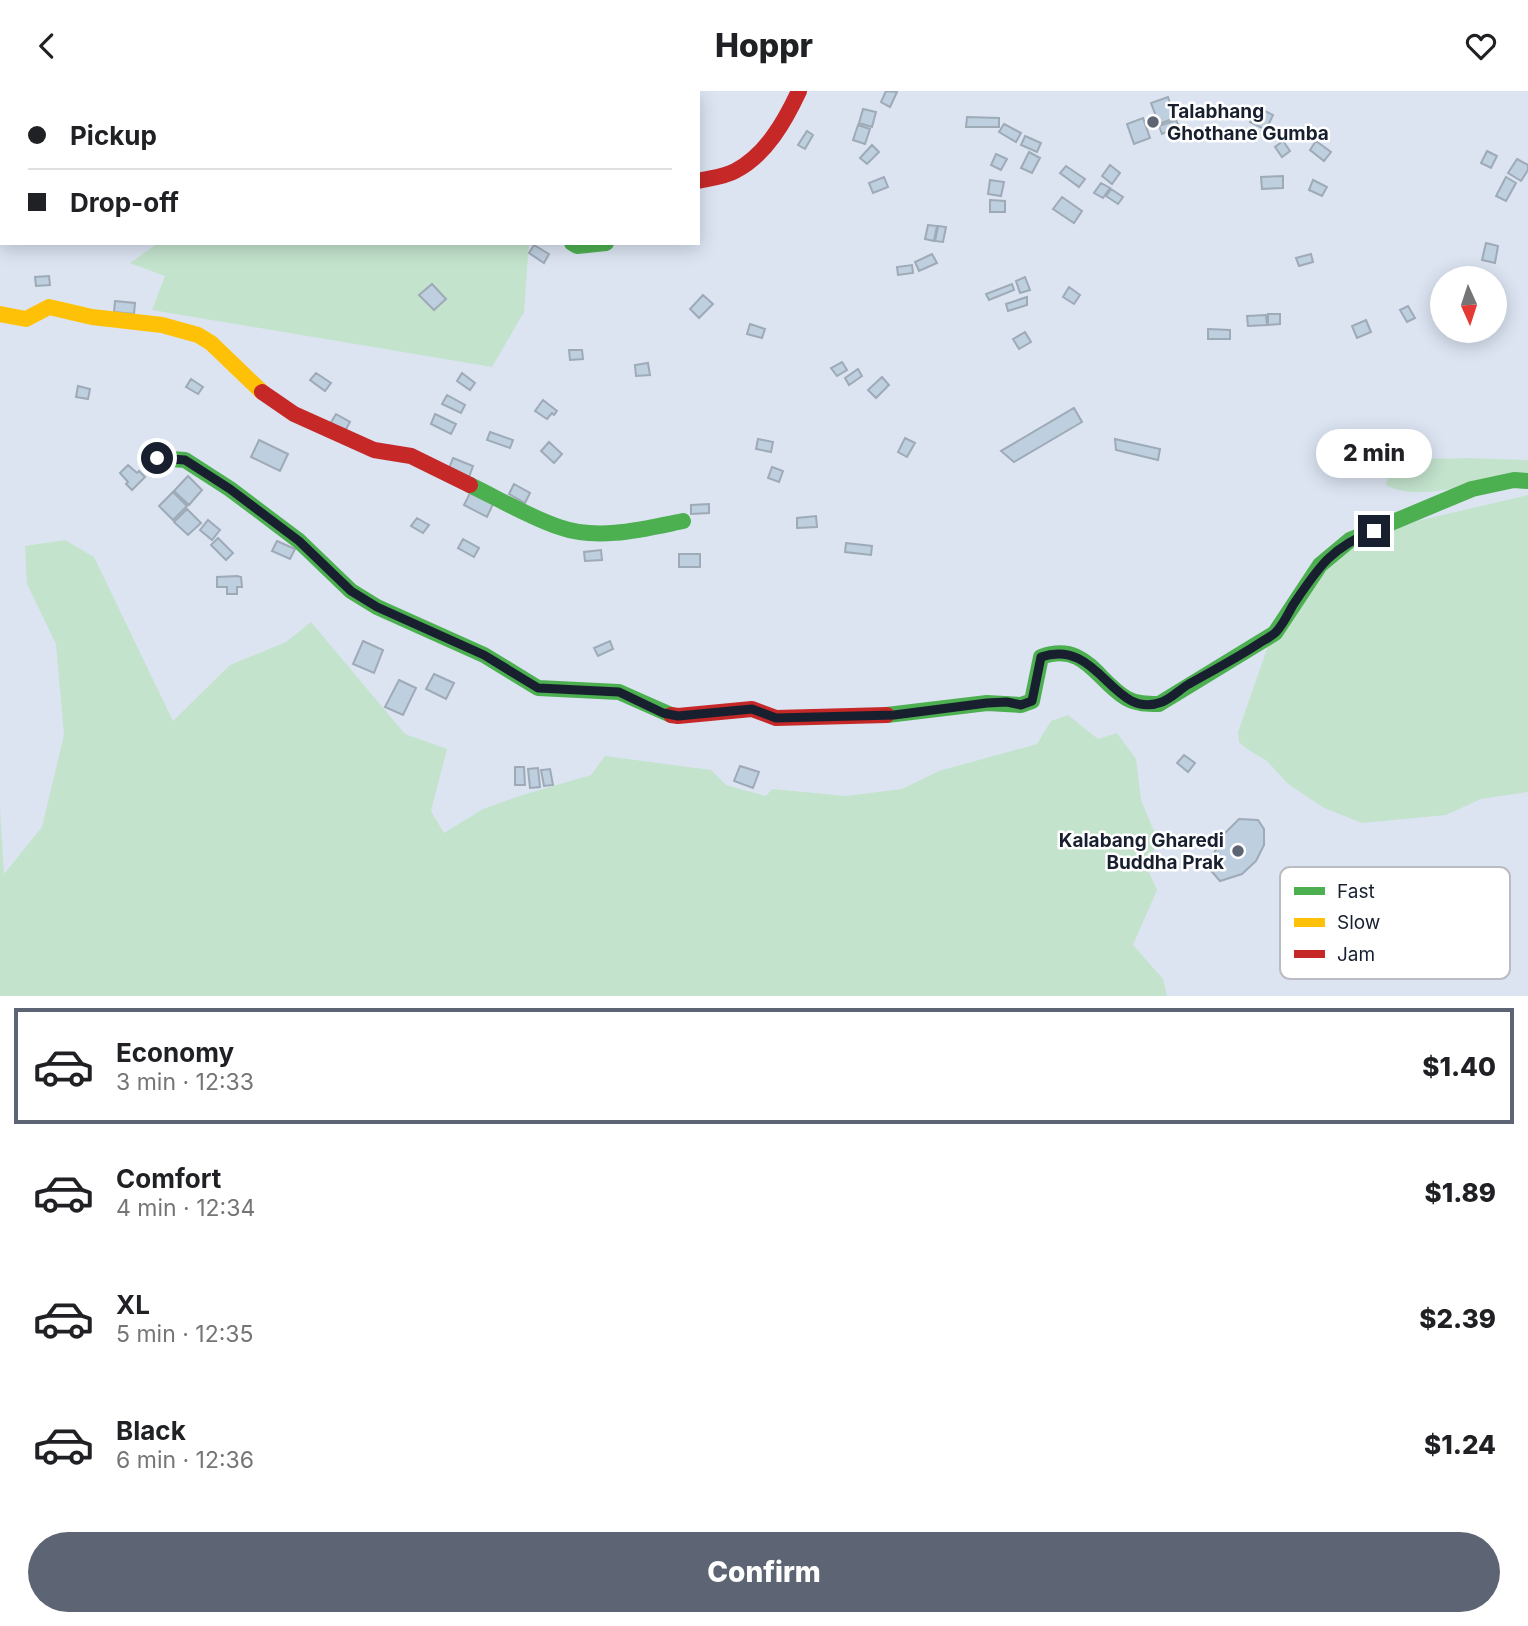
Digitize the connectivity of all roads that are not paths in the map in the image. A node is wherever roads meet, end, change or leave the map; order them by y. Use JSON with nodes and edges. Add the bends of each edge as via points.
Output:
{"nodes":[{"id":1,"x":799,"y":91,"type":"edge"},
{"id":2,"x":700,"y":180,"type":"edge"},
{"id":3,"x":0,"y":314,"type":"edge"},
{"id":4,"x":157,"y":458,"type":"dead end"},
{"id":5,"x":1528,"y":481,"type":"edge"},
{"id":6,"x":683,"y":521,"type":"dead end"}],
"edges":[{"from":1,"to":2,"type":"street","via":[[768,143],[734,171]]},
{"from":3,"to":6,"type":"street","via":[[26,319],[49,307],[91,317],[148,321],[193,334],[217,347],[256,388],[294,414],[374,450],[411,456],[560,528],[614,534]]},
{"from":4,"to":5,"type":"street","via":[[185,460],[230,489],[299,541],[351,591],[377,607],[484,655],[538,688],[619,692],[678,716],[752,709],[776,718],[894,715],[987,703],[1021,705],[1032,701],[1041,657],[1055,653],[1070,653],[1094,668],[1126,698],[1159,704],[1275,633],[1320,565],[1350,540],[1472,489]]}]}
